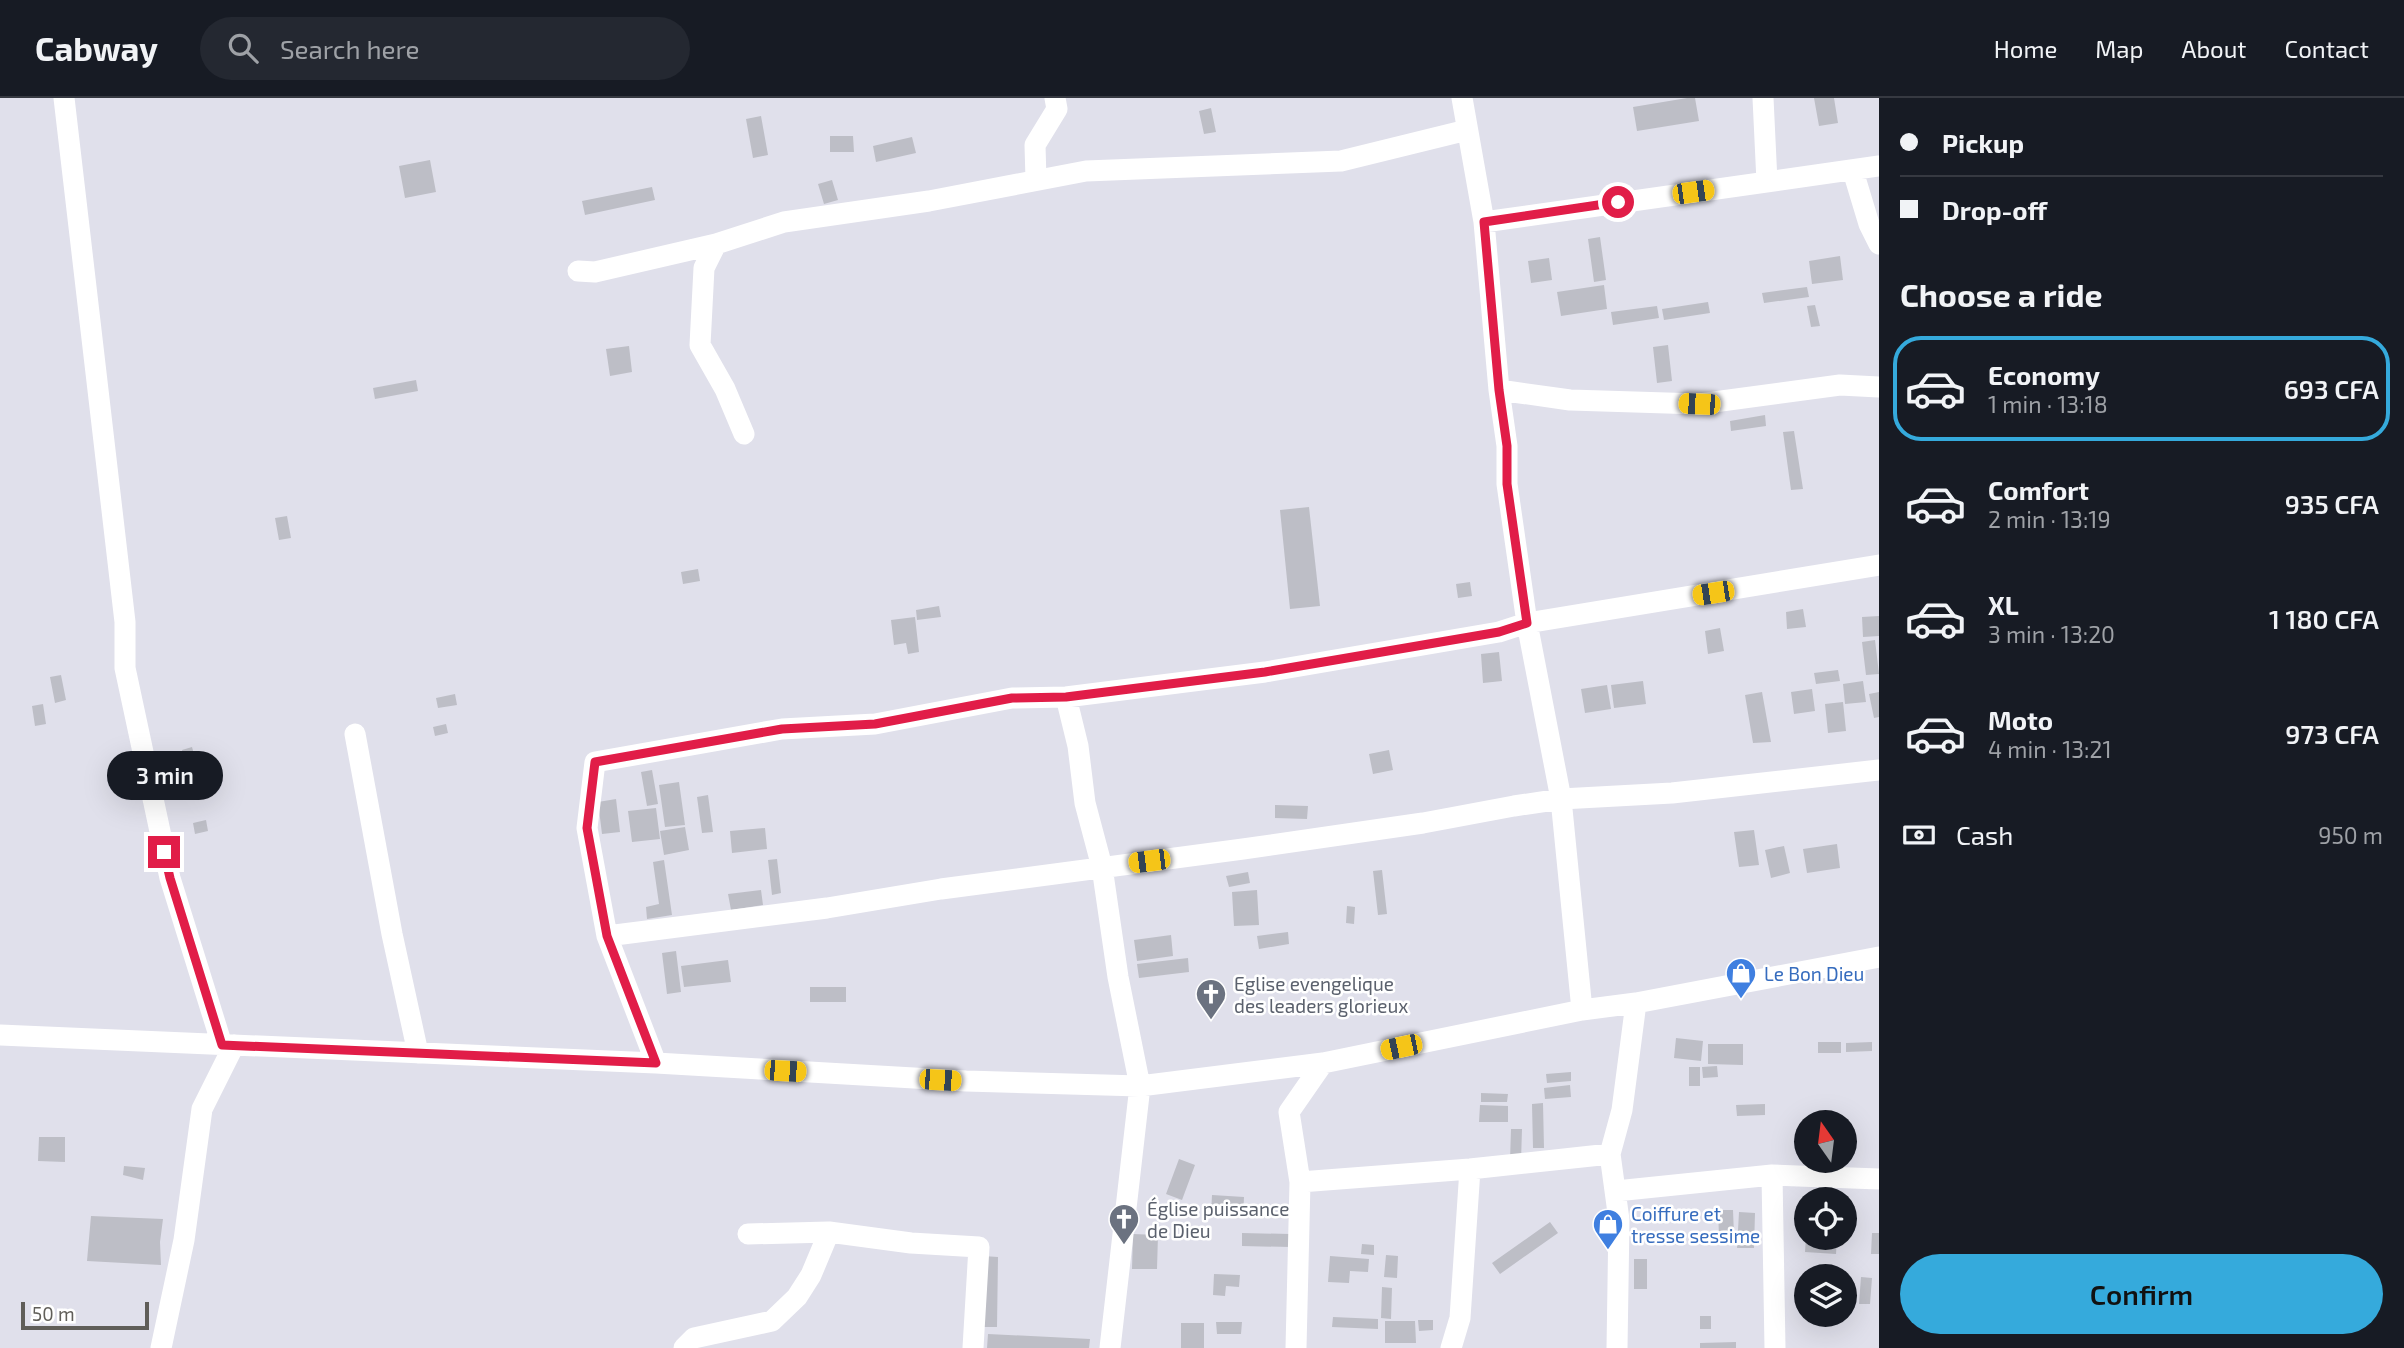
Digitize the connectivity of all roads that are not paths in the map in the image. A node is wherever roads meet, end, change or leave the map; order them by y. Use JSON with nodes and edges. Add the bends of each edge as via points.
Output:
{"nodes":[{"id":1,"x":64,"y":98,"type":"edge"},
{"id":2,"x":1462,"y":98,"type":"edge"},
{"id":3,"x":1763,"y":98,"type":"edge"},
{"id":4,"x":1061,"y":102,"type":"edge"},
{"id":5,"x":1467,"y":130,"type":"junction"},
{"id":6,"x":1879,"y":166,"type":"edge"},
{"id":7,"x":1853,"y":171,"type":"junction"},
{"id":8,"x":1036,"y":180,"type":"junction"},
{"id":9,"x":1767,"y":182,"type":"junction"},
{"id":10,"x":1484,"y":222,"type":"junction"},
{"id":11,"x":716,"y":244,"type":"junction"},
{"id":12,"x":1879,"y":244,"type":"edge"},
{"id":13,"x":578,"y":271,"type":"dead end"},
{"id":14,"x":1879,"y":387,"type":"edge"},
{"id":15,"x":1499,"y":390,"type":"junction"},
{"id":16,"x":744,"y":434,"type":"dead end"},
{"id":17,"x":1879,"y":565,"type":"edge"},
{"id":18,"x":1527,"y":623,"type":"junction"},
{"id":19,"x":1066,"y":697,"type":"junction"},
{"id":20,"x":355,"y":734,"type":"dead end"},
{"id":21,"x":1879,"y":770,"type":"edge"},
{"id":22,"x":1561,"y":800,"type":"junction"},
{"id":23,"x":1102,"y":867,"type":"junction"},
{"id":24,"x":607,"y":936,"type":"junction"},
{"id":25,"x":1879,"y":957,"type":"edge"},
{"id":26,"x":1636,"y":1003,"type":"junction"},
{"id":27,"x":1582,"y":1010,"type":"junction"},
{"id":28,"x":0,"y":1035,"type":"edge"},
{"id":29,"x":228,"y":1045,"type":"junction"},
{"id":30,"x":418,"y":1053,"type":"junction"},
{"id":31,"x":656,"y":1063,"type":"junction"},
{"id":32,"x":1323,"y":1063,"type":"junction"},
{"id":33,"x":1140,"y":1086,"type":"junction"},
{"id":34,"x":1610,"y":1154,"type":"junction"},
{"id":35,"x":1470,"y":1169,"type":"junction"},
{"id":36,"x":1772,"y":1175,"type":"junction"},
{"id":37,"x":1879,"y":1179,"type":"edge"},
{"id":38,"x":1300,"y":1182,"type":"junction"},
{"id":39,"x":1616,"y":1191,"type":"junction"},
{"id":40,"x":830,"y":1232,"type":"junction"},
{"id":41,"x":748,"y":1234,"type":"dead end"},
{"id":42,"x":161,"y":1348,"type":"edge"},
{"id":43,"x":684,"y":1348,"type":"edge"},
{"id":44,"x":973,"y":1348,"type":"edge"},
{"id":45,"x":1110,"y":1348,"type":"edge"},
{"id":46,"x":1296,"y":1348,"type":"edge"},
{"id":47,"x":1451,"y":1348,"type":"edge"},
{"id":48,"x":1616,"y":1348,"type":"edge"},
{"id":49,"x":1775,"y":1348,"type":"edge"}],
"edges":[{"from":1,"to":29,"type":"street","via":[[125,622],[125,668],[170,878]]},
{"from":2,"to":5,"type":"street"},
{"from":3,"to":9,"type":"street"},
{"from":4,"to":8,"type":"street","via":[[1035,145]]},
{"from":5,"to":8,"type":"street","via":[[1341,161],[1086,170]]},
{"from":5,"to":10,"type":"street"},
{"from":6,"to":7,"type":"street"},
{"from":7,"to":9,"type":"street"},
{"from":7,"to":12,"type":"street"},
{"from":8,"to":11,"type":"street","via":[[784,222]]},
{"from":9,"to":10,"type":"street"},
{"from":10,"to":15,"type":"street"},
{"from":11,"to":13,"type":"street","via":[[595,272]]},
{"from":11,"to":16,"type":"street","via":[[704,268],[700,345]]},
{"from":14,"to":15,"type":"street","via":[[1840,385],[1699,404],[1570,400]]},
{"from":15,"to":18,"type":"street"},
{"from":17,"to":18,"type":"street"},
{"from":18,"to":19,"type":"street","via":[[1499,632],[1265,672]]},
{"from":18,"to":22,"type":"street"},
{"from":19,"to":23,"type":"street"},
{"from":19,"to":24,"type":"street","via":[[1012,698],[875,724],[782,729],[595,762],[587,828]]},
{"from":20,"to":30,"type":"street"},
{"from":21,"to":22,"type":"street"},
{"from":22,"to":23,"type":"street"},
{"from":22,"to":27,"type":"street"},
{"from":23,"to":24,"type":"street"},
{"from":23,"to":33,"type":"street"},
{"from":24,"to":31,"type":"street"},
{"from":25,"to":26,"type":"street"},
{"from":26,"to":27,"type":"street"},
{"from":26,"to":34,"type":"street","via":[[1622,1110]]},
{"from":27,"to":32,"type":"street"},
{"from":28,"to":29,"type":"street"},
{"from":29,"to":30,"type":"street"},
{"from":29,"to":42,"type":"street","via":[[202,1109],[184,1240]]},
{"from":30,"to":31,"type":"street"},
{"from":31,"to":33,"type":"street"},
{"from":32,"to":33,"type":"street"},
{"from":32,"to":38,"type":"street","via":[[1289,1112]]},
{"from":33,"to":45,"type":"street"},
{"from":34,"to":35,"type":"street"},
{"from":34,"to":39,"type":"street"},
{"from":35,"to":38,"type":"street"},
{"from":35,"to":47,"type":"street","via":[[1460,1318]]},
{"from":36,"to":37,"type":"street"},
{"from":36,"to":39,"type":"street"},
{"from":36,"to":49,"type":"street"},
{"from":38,"to":46,"type":"street"},
{"from":39,"to":48,"type":"street"},
{"from":40,"to":41,"type":"street"},
{"from":40,"to":43,"type":"street","via":[[797,1297],[772,1321],[694,1338]]},
{"from":40,"to":44,"type":"street","via":[[979,1247]]}]}
